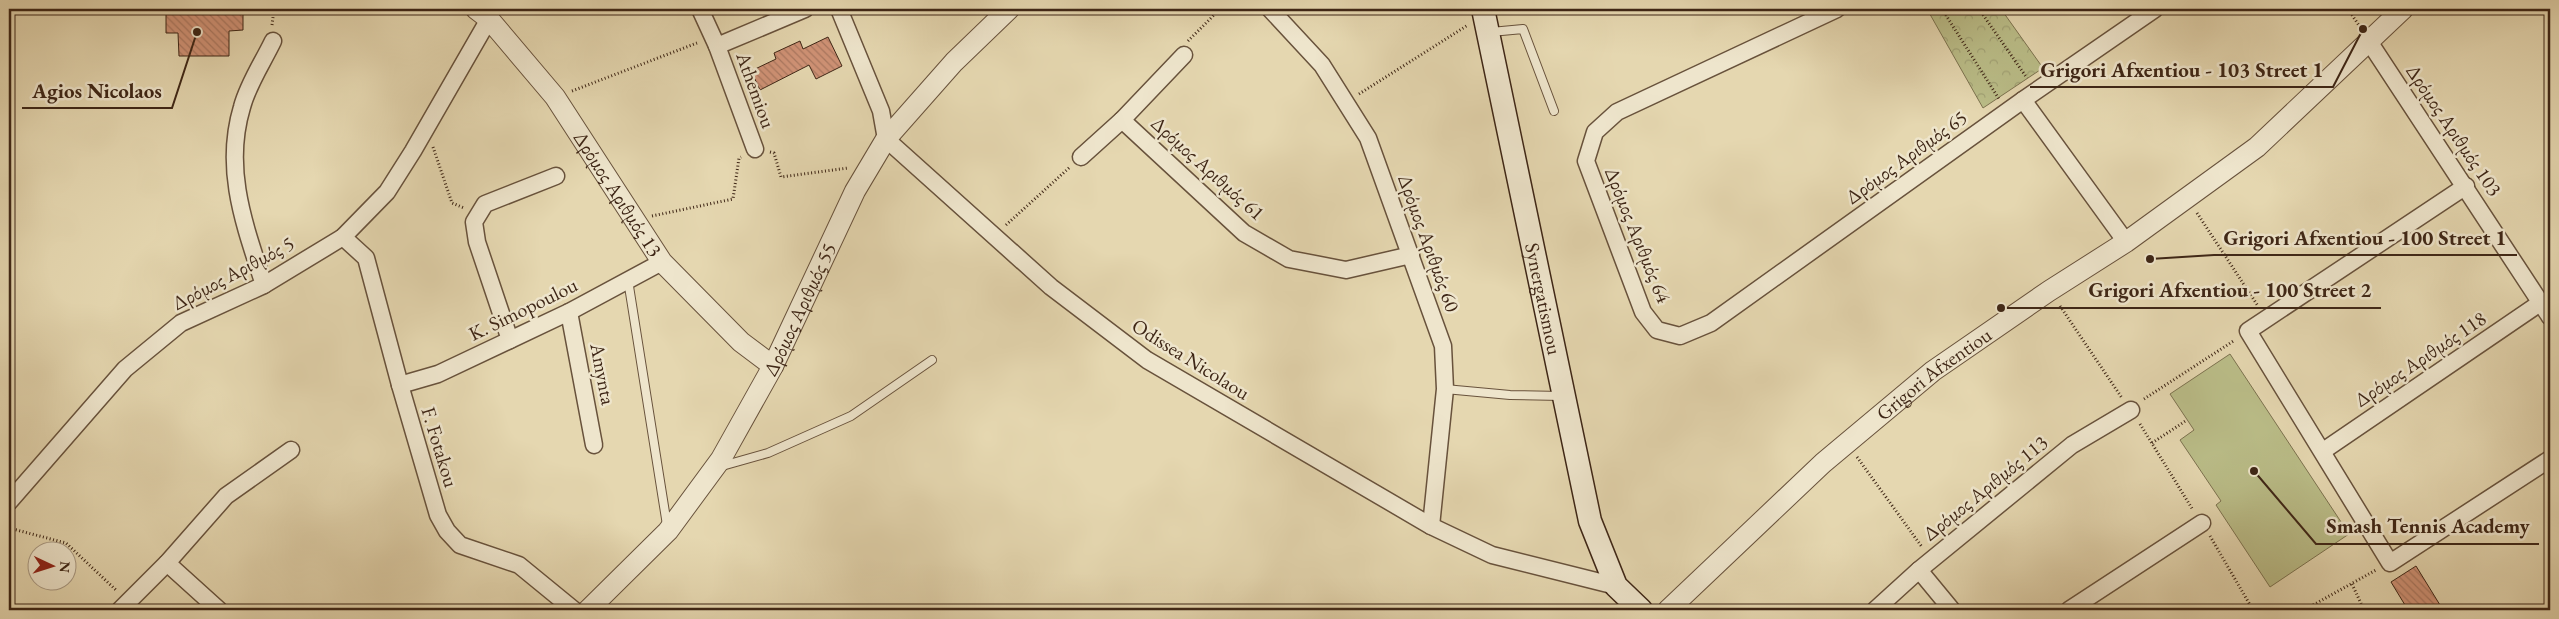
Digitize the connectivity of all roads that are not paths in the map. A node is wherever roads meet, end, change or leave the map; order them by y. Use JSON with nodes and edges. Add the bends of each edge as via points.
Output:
{"nodes":[{"id":1,"x":700,"y":9,"type":"edge"},
{"id":2,"x":804,"y":9,"type":"edge"},
{"id":3,"x":839,"y":9,"type":"edge"},
{"id":4,"x":1009,"y":9,"type":"edge"},
{"id":5,"x":1270,"y":9,"type":"edge"},
{"id":6,"x":1837,"y":9,"type":"edge"},
{"id":7,"x":2155,"y":9,"type":"edge"},
{"id":8,"x":2403,"y":9,"type":"edge"},
{"id":9,"x":483,"y":14,"type":"edge"},
{"id":10,"x":1486,"y":19,"type":"edge"},
{"id":11,"x":273,"y":41,"type":"dead end"},
{"id":12,"x":715,"y":41,"type":"junction"},
{"id":13,"x":2370,"y":43,"type":"junction"},
{"id":14,"x":1184,"y":55,"type":"road end"},
{"id":15,"x":2029,"y":95,"type":"junction"},
{"id":16,"x":1554,"y":111,"type":"dead end"},
{"id":17,"x":1122,"y":120,"type":"junction"},
{"id":18,"x":886,"y":139,"type":"junction"},
{"id":19,"x":755,"y":149,"type":"road end"},
{"id":20,"x":1081,"y":157,"type":"road end"},
{"id":21,"x":556,"y":176,"type":"dead end"},
{"id":22,"x":2466,"y":186,"type":"junction"},
{"id":23,"x":342,"y":237,"type":"junction"},
{"id":24,"x":2126,"y":242,"type":"junction"},
{"id":25,"x":1411,"y":256,"type":"junction"},
{"id":26,"x":662,"y":262,"type":"junction"},
{"id":27,"x":628,"y":280,"type":"junction"},
{"id":28,"x":264,"y":285,"type":"junction"},
{"id":29,"x":2540,"y":303,"type":"junction"},
{"id":30,"x":569,"y":312,"type":"junction"},
{"id":31,"x":2550,"y":317,"type":"edge"},
{"id":32,"x":1680,"y":336,"type":"joint"},
{"id":33,"x":510,"y":340,"type":"junction"},
{"id":34,"x":932,"y":360,"type":"dead end"},
{"id":35,"x":773,"y":366,"type":"junction"},
{"id":36,"x":400,"y":385,"type":"junction"},
{"id":37,"x":1445,"y":389,"type":"junction"},
{"id":38,"x":1564,"y":396,"type":"junction"},
{"id":39,"x":2130,"y":409,"type":"road end"},
{"id":40,"x":594,"y":445,"type":"dead end"},
{"id":41,"x":291,"y":450,"type":"dead end"},
{"id":42,"x":2323,"y":451,"type":"junction"},
{"id":43,"x":2550,"y":459,"type":"edge"},
{"id":44,"x":715,"y":468,"type":"junction"},
{"id":45,"x":9,"y":501,"type":"edge"},
{"id":46,"x":2202,"y":523,"type":"road end"},
{"id":47,"x":1431,"y":526,"type":"junction"},
{"id":48,"x":668,"y":531,"type":"junction"},
{"id":49,"x":167,"y":563,"type":"junction"},
{"id":50,"x":1925,"y":565,"type":"junction"},
{"id":51,"x":1616,"y":586,"type":"junction"},
{"id":52,"x":124,"y":606,"type":"edge"},
{"id":53,"x":219,"y":610,"type":"edge"},
{"id":54,"x":574,"y":610,"type":"edge"},
{"id":55,"x":588,"y":610,"type":"edge"},
{"id":56,"x":1641,"y":610,"type":"edge"},
{"id":57,"x":1668,"y":610,"type":"edge"},
{"id":58,"x":1875,"y":610,"type":"edge"},
{"id":59,"x":1952,"y":610,"type":"edge"},
{"id":60,"x":2068,"y":610,"type":"edge"}],
"edges":[{"from":1,"to":12,"type":"street","name":"Athemiou"},
{"from":2,"to":12,"type":"street","name":"Athemiou"},
{"from":3,"to":18,"type":"street","via":[[881,111]]},
{"from":4,"to":18,"type":"street","name":"Δρόμος Αριθμός 55","via":[[954,62]]},
{"from":5,"to":25,"type":"street","name":"Δρόμος Αριθμός 60","via":[[1322,65],[1368,138]]},
{"from":6,"to":32,"type":"street","name":"Δρόμος Αριθμός 64","via":[[1617,112],[1595,132],[1586,161],[1643,312],[1657,330]]},
{"from":7,"to":15,"type":"street","name":"Δρόμος Αριθμός 65"},
{"from":8,"to":13,"type":"street","name":"Grigori Afxentiou"},
{"from":9,"to":23,"type":"street","name":"Δρόμος Αριθμός 5","via":[[427,128],[387,192]]},
{"from":9,"to":26,"type":"street","name":"Δρόμος Αριθμός 13","via":[[556,97]]},
{"from":10,"to":16,"type":"lane","via":[[1523,29]]},
{"from":10,"to":38,"type":"main road","name":"Synergatismou"},
{"from":11,"to":28,"type":"street","via":[[242,106],[234,157],[239,208]]},
{"from":12,"to":19,"type":"street","name":"Athemiou"},
{"from":13,"to":22,"type":"street","name":"Δρόμος Αριθμός 103"},
{"from":13,"to":24,"type":"street","name":"Grigori Afxentiou","via":[[2257,147]]},
{"from":14,"to":17,"type":"street"},
{"from":15,"to":24,"type":"street"},
{"from":15,"to":32,"type":"street","name":"Δρόμος Αριθμός 65","via":[[1712,323]]},
{"from":17,"to":20,"type":"street"},
{"from":17,"to":25,"type":"street","name":"Δρόμος Αριθμός 61","via":[[1244,234],[1289,258],[1346,270]]},
{"from":18,"to":35,"type":"street","name":"Δρόμος Αριθμός 55","via":[[855,191]]},
{"from":18,"to":47,"type":"street","name":"Odissea Nicolaou","via":[[1051,286],[1146,360]]},
{"from":21,"to":33,"type":"street","via":[[485,204],[474,222],[477,242]]},
{"from":22,"to":29,"type":"street","name":"Δρόμος Αριθμός 103"},
{"from":22,"to":42,"type":"street","via":[[2248,331]]},
{"from":23,"to":28,"type":"street","name":"Δρόμος Αριθμός 5"},
{"from":23,"to":36,"type":"street","name":"F. Fotakou","via":[[366,258]]},
{"from":24,"to":57,"type":"street","name":"Grigori Afxentiou","via":[[1933,371],[1847,443]]},
{"from":25,"to":37,"type":"street","name":"Δρόμος Αριθμός 60","via":[[1443,346]]},
{"from":26,"to":27,"type":"street","name":"K. Simopoulou"},
{"from":26,"to":35,"type":"street","name":"Δρόμος Αριθμός 13","via":[[741,342]]},
{"from":27,"to":30,"type":"street","name":"K. Simopoulou"},
{"from":27,"to":48,"type":"lane"},
{"from":28,"to":45,"type":"street","name":"Δρόμος Αριθμός 5","via":[[181,323],[124,369]]},
{"from":29,"to":31,"type":"street","name":"Δρόμος Αριθμός 103"},
{"from":29,"to":42,"type":"street","name":"Δρόμος Αριθμός 118"},
{"from":30,"to":33,"type":"street","name":"K. Simopoulou"},
{"from":30,"to":40,"type":"street","name":"Amynta"},
{"from":33,"to":36,"type":"street","name":"K. Simopoulou","via":[[438,374]]},
{"from":34,"to":44,"type":"lane","via":[[851,416],[768,453]]},
{"from":35,"to":44,"type":"street","name":"Δρόμος Αριθμός 55"},
{"from":36,"to":54,"type":"street","name":"F. Fotakou","via":[[438,515],[447,531],[460,544],[519,565]]},
{"from":37,"to":38,"type":"lane"},
{"from":37,"to":47,"type":"street","name":"Δρόμος Αριθμός 60"},
{"from":38,"to":51,"type":"main road","name":"Synergatismou","via":[[1590,521]]},
{"from":39,"to":50,"type":"street","name":"Δρόμος Αριθμός 113","via":[[2072,445]]},
{"from":41,"to":49,"type":"street","via":[[226,496]]},
{"from":42,"to":43,"type":"street","via":[[2390,563]]},
{"from":44,"to":48,"type":"street","name":"Δρόμος Αριθμός 55"},
{"from":46,"to":60,"type":"street"},
{"from":47,"to":51,"type":"street","name":"Odissea Nicolaou","via":[[1492,555]]},
{"from":48,"to":55,"type":"street","name":"Δρόμος Αριθμός 55"},
{"from":49,"to":52,"type":"street"},
{"from":49,"to":53,"type":"street"},
{"from":50,"to":58,"type":"street","name":"Δρόμος Αριθμός 113"},
{"from":50,"to":59,"type":"street"},
{"from":51,"to":56,"type":"main road"}]}
